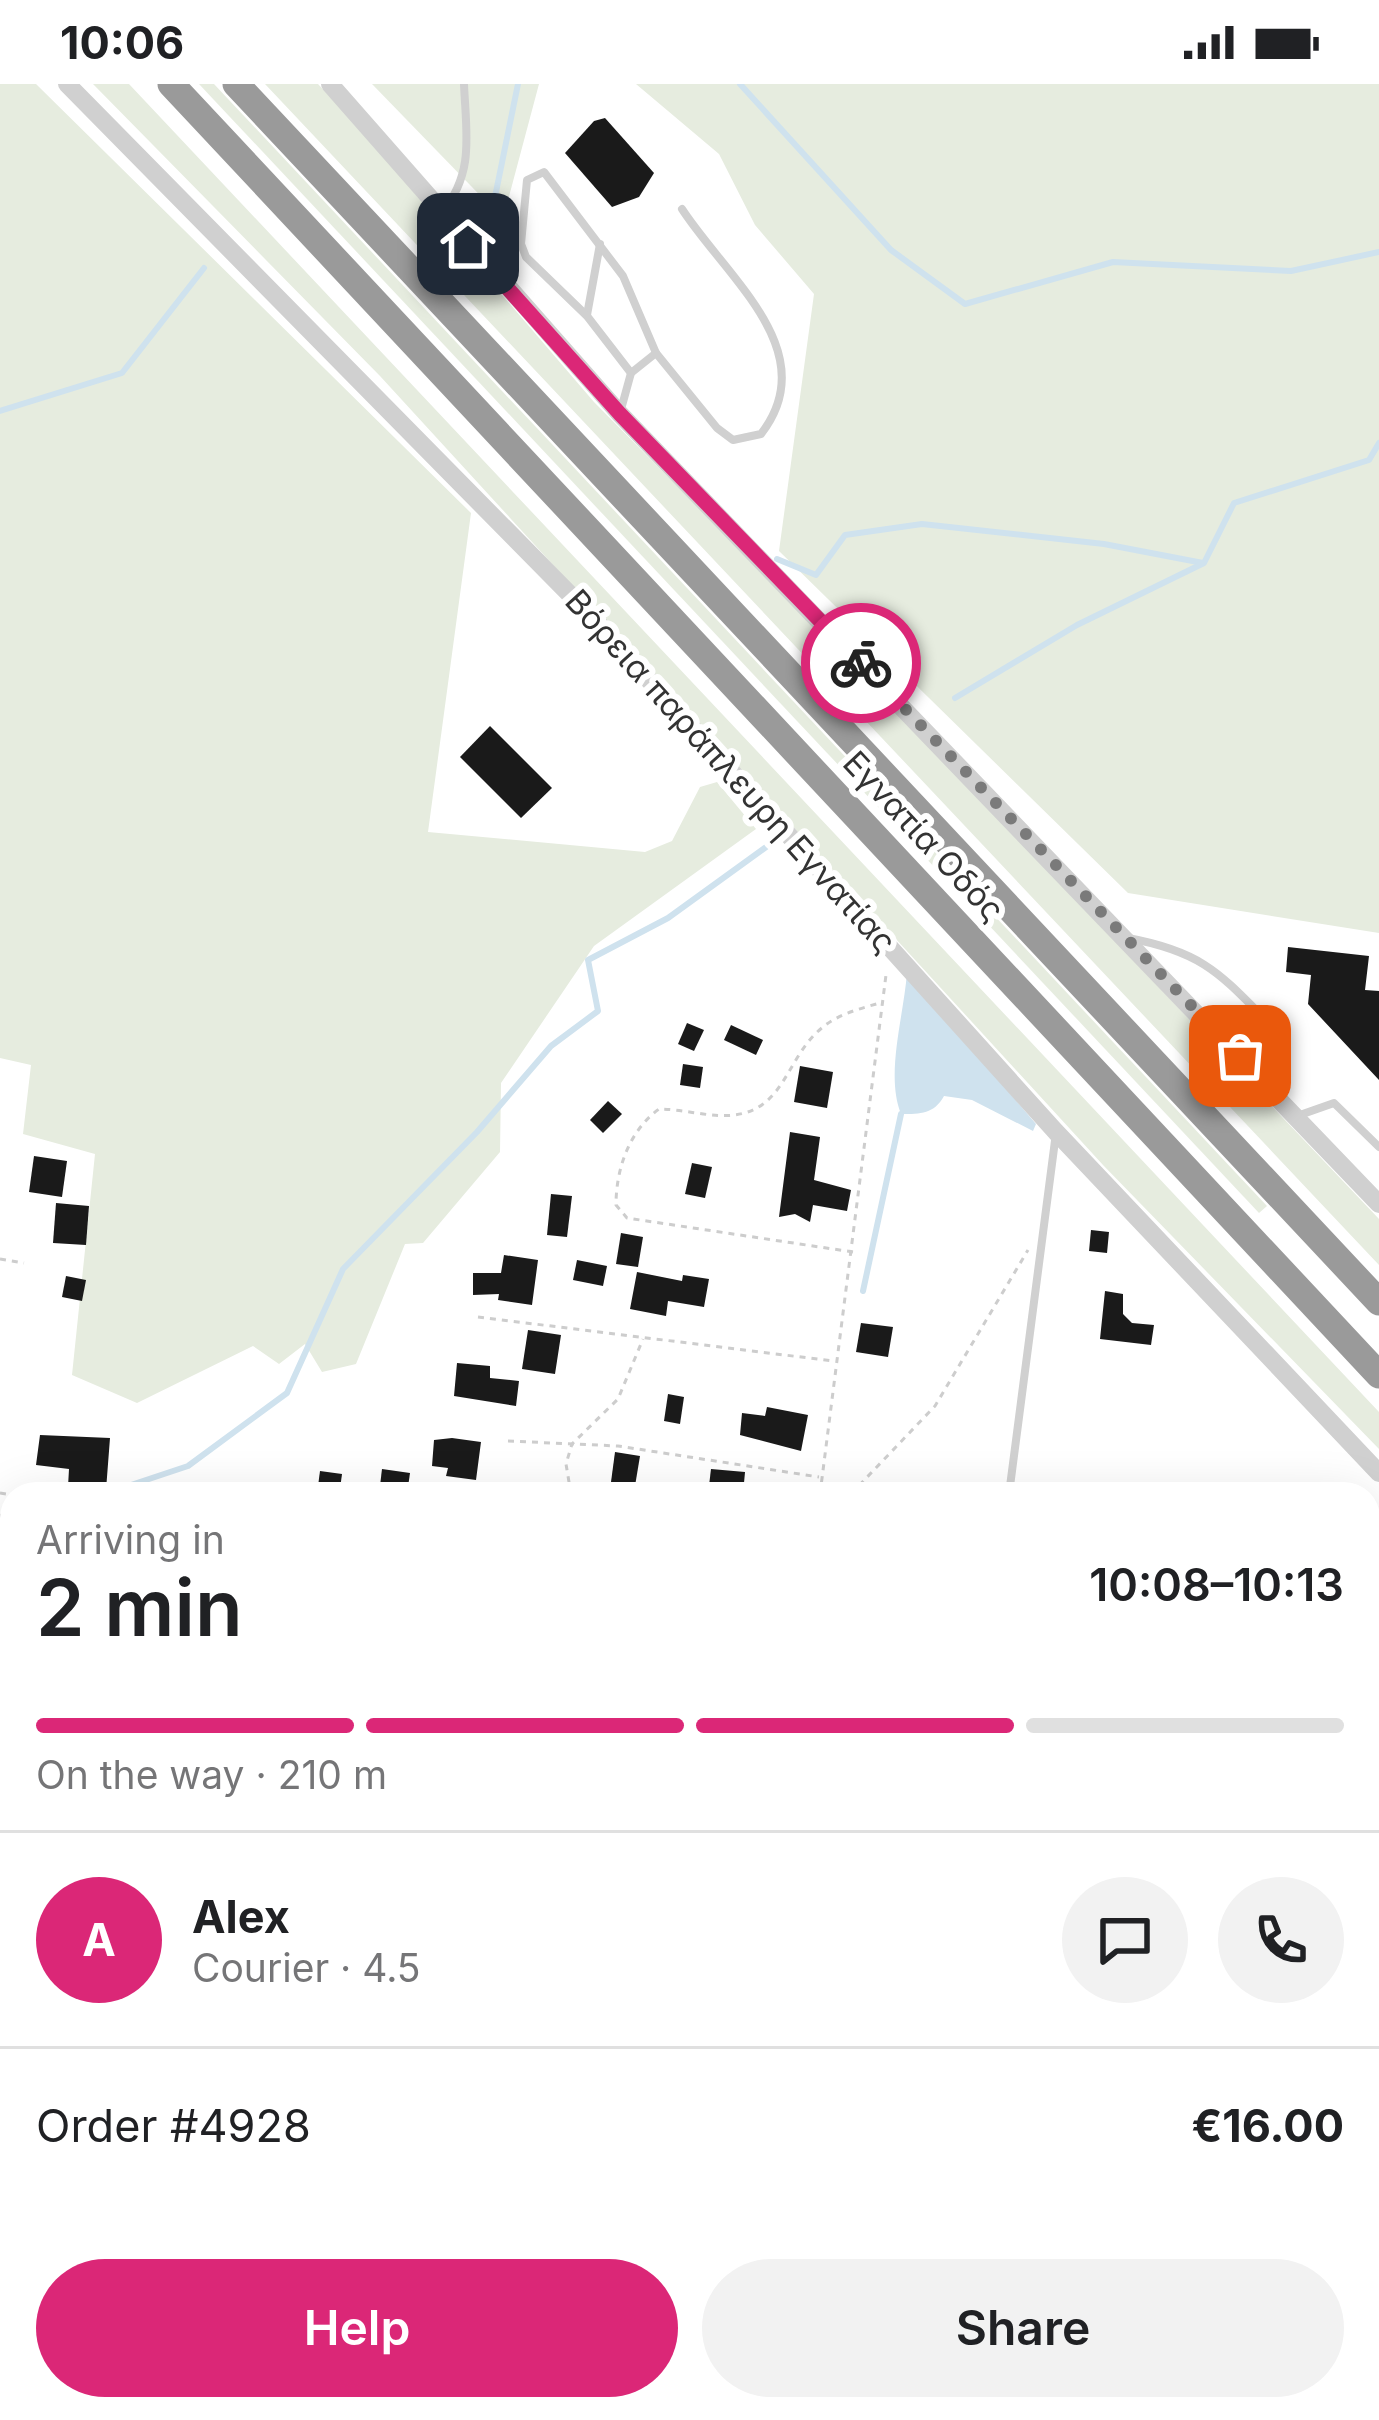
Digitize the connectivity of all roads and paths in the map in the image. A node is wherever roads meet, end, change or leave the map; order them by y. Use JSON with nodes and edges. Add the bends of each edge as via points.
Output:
{"nodes":[{"id":1,"x":67,"y":84,"type":"edge"},
{"id":2,"x":171,"y":84,"type":"edge"},
{"id":3,"x":236,"y":84,"type":"edge"},
{"id":4,"x":329,"y":84,"type":"edge"},
{"id":5,"x":464,"y":84,"type":"edge"},
{"id":6,"x":682,"y":209,"type":"dead end"},
{"id":7,"x":441,"y":213,"type":"junction"},
{"id":8,"x":600,"y":244,"type":"junction"},
{"id":9,"x":587,"y":316,"type":"junction"},
{"id":10,"x":656,"y":353,"type":"junction"},
{"id":11,"x":631,"y":373,"type":"junction"},
{"id":12,"x":620,"y":414,"type":"junction"},
{"id":13,"x":1126,"y":938,"type":"junction"},
{"id":14,"x":889,"y":943,"type":"junction"},
{"id":15,"x":884,"y":1002,"type":"junction"},
{"id":16,"x":1279,"y":1034,"type":"dead end"},
{"id":17,"x":1297,"y":1115,"type":"junction"},
{"id":18,"x":1056,"y":1132,"type":"junction"},
{"id":19,"x":1379,"y":1148,"type":"edge"},
{"id":20,"x":1379,"y":1204,"type":"edge"},
{"id":21,"x":1039,"y":1234,"type":"junction"},
{"id":22,"x":853,"y":1252,"type":"junction"},
{"id":23,"x":0,"y":1259,"type":"edge"},
{"id":24,"x":23,"y":1262,"type":"dead end"},
{"id":25,"x":1379,"y":1302,"type":"edge"},
{"id":26,"x":478,"y":1317,"type":"dead end"},
{"id":27,"x":643,"y":1337,"type":"junction"},
{"id":28,"x":834,"y":1361,"type":"junction"},
{"id":29,"x":1379,"y":1375,"type":"edge"},
{"id":30,"x":508,"y":1441,"type":"dead end"},
{"id":31,"x":572,"y":1444,"type":"junction"},
{"id":32,"x":1379,"y":1472,"type":"edge"},
{"id":33,"x":821,"y":1477,"type":"junction"},
{"id":34,"x":569,"y":1482,"type":"edge"},
{"id":35,"x":821,"y":1482,"type":"edge"},
{"id":36,"x":862,"y":1482,"type":"edge"},
{"id":37,"x":1010,"y":1482,"type":"edge"}],
"edges":[{"from":1,"to":14,"type":"street","name":"Βόρεια παράπλευρη Εγνατίας","via":[[610,636]]},
{"from":2,"to":29,"type":"highway","name":"Εγνατία Οδός"},
{"from":3,"to":25,"type":"highway","name":"Εγνατία Οδός"},
{"from":4,"to":7,"type":"street"},
{"from":5,"to":7,"type":"lane","via":[[468,164],[463,187]]},
{"from":6,"to":10,"type":"lane","via":[[765,318],[786,382],[779,410],[761,434],[733,440]]},
{"from":7,"to":12,"type":"street"},
{"from":8,"to":9,"type":"lane"},
{"from":8,"to":9,"type":"lane","via":[[544,172],[527,180],[526,256]]},
{"from":8,"to":10,"type":"lane"},
{"from":9,"to":11,"type":"lane"},
{"from":10,"to":11,"type":"lane"},
{"from":11,"to":12,"type":"lane"},
{"from":12,"to":13,"type":"street"},
{"from":13,"to":16,"type":"lane","via":[[1176,946],[1207,962]]},
{"from":13,"to":17,"type":"street"},
{"from":14,"to":15,"type":"path"},
{"from":14,"to":18,"type":"street","name":"Βόρεια παράπλευρη Εγνατίας"},
{"from":15,"to":22,"type":"path"},
{"from":15,"to":22,"type":"path","via":[[822,1027],[773,1101],[758,1109],[730,1116],[659,1109],[633,1134],[616,1187],[616,1205],[628,1218]]},
{"from":17,"to":19,"type":"lane","via":[[1334,1103]]},
{"from":17,"to":20,"type":"street"},
{"from":18,"to":21,"type":"lane"},
{"from":18,"to":32,"type":"street","name":"Βόρεια παράπλευρη Εγνατίας"},
{"from":21,"to":36,"type":"path","via":[[935,1406]]},
{"from":21,"to":37,"type":"lane"},
{"from":22,"to":28,"type":"path"},
{"from":23,"to":24,"type":"path"},
{"from":26,"to":27,"type":"path"},
{"from":27,"to":28,"type":"path"},
{"from":27,"to":31,"type":"path","via":[[618,1399]]},
{"from":28,"to":33,"type":"path"},
{"from":30,"to":31,"type":"path"},
{"from":31,"to":33,"type":"path"},
{"from":31,"to":34,"type":"path"},
{"from":33,"to":35,"type":"path"}]}
